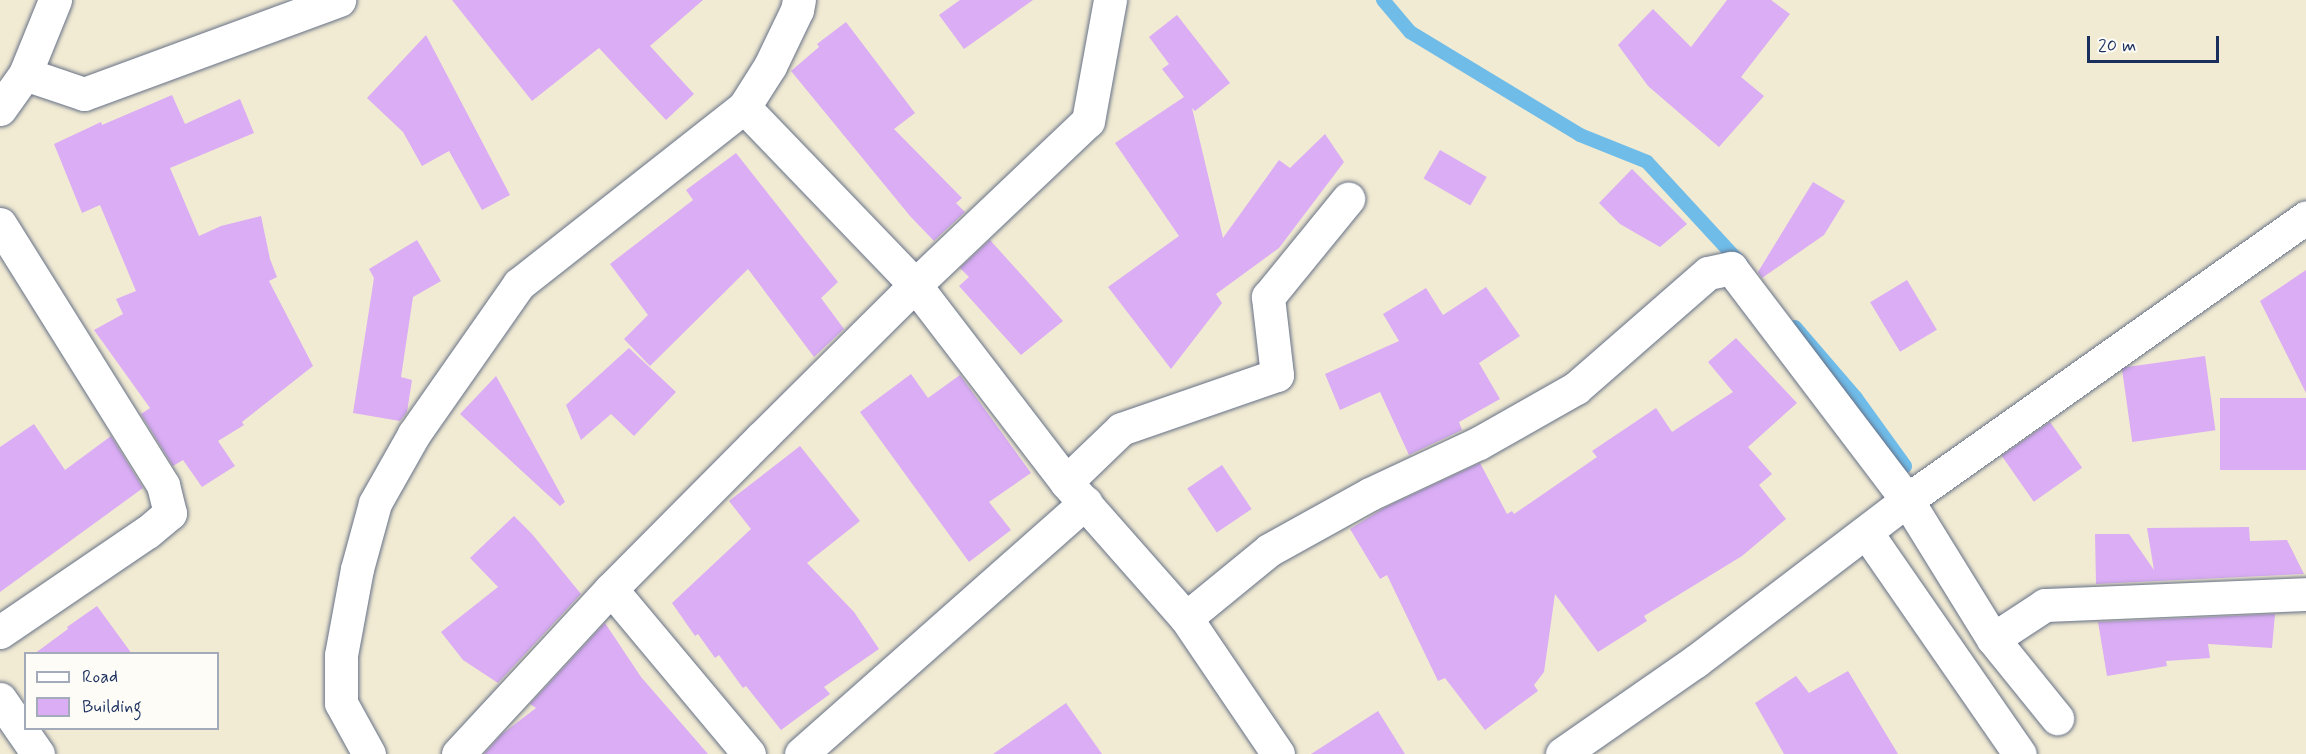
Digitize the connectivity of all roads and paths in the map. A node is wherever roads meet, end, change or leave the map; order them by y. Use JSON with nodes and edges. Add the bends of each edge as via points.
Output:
{"nodes":[{"id":1,"x":55,"y":0,"type":"edge"},
{"id":2,"x":339,"y":0,"type":"edge"},
{"id":3,"x":798,"y":0,"type":"edge"},
{"id":4,"x":1110,"y":0,"type":"edge"},
{"id":5,"x":25,"y":74,"type":"junction"},
{"id":6,"x":744,"y":107,"type":"junction"},
{"id":7,"x":0,"y":110,"type":"edge"},
{"id":8,"x":1348,"y":200,"type":"dead end"},
{"id":9,"x":2306,"y":217,"type":"edge"},
{"id":10,"x":0,"y":224,"type":"edge"},
{"id":11,"x":915,"y":285,"type":"junction"},
{"id":12,"x":1076,"y":492,"type":"junction"},
{"id":13,"x":1907,"y":500,"type":"junction"},
{"id":14,"x":1866,"y":532,"type":"junction"},
{"id":15,"x":611,"y":589,"type":"junction"},
{"id":16,"x":2305,"y":597,"type":"edge"},
{"id":17,"x":1186,"y":618,"type":"junction"},
{"id":18,"x":0,"y":632,"type":"edge"},
{"id":19,"x":1993,"y":639,"type":"junction"},
{"id":20,"x":0,"y":699,"type":"edge"},
{"id":21,"x":2057,"y":718,"type":"dead end"},
{"id":22,"x":38,"y":754,"type":"edge"},
{"id":23,"x":369,"y":754,"type":"edge"},
{"id":24,"x":458,"y":754,"type":"edge"},
{"id":25,"x":749,"y":754,"type":"edge"},
{"id":26,"x":801,"y":754,"type":"edge"},
{"id":27,"x":1278,"y":754,"type":"edge"},
{"id":28,"x":1562,"y":754,"type":"edge"},
{"id":29,"x":2020,"y":754,"type":"edge"}],
"edges":[{"from":1,"to":5,"type":"street"},
{"from":2,"to":5,"type":"street","via":[[84,94]]},
{"from":3,"to":6,"type":"street","via":[[770,66]]},
{"from":4,"to":11,"type":"street","via":[[1088,121]]},
{"from":5,"to":7,"type":"street"},
{"from":6,"to":11,"type":"street"},
{"from":6,"to":23,"type":"street","via":[[519,284],[414,434],[375,503],[357,569],[341,655],[341,703]]},
{"from":8,"to":12,"type":"street","via":[[1268,297],[1277,375],[1120,429]]},
{"from":9,"to":13,"type":"street"},
{"from":10,"to":18,"type":"street","via":[[163,485],[170,513]]},
{"from":11,"to":12,"type":"street"},
{"from":11,"to":15,"type":"street"},
{"from":12,"to":17,"type":"street"},
{"from":12,"to":26,"type":"street"},
{"from":13,"to":14,"type":"street"},
{"from":13,"to":17,"type":"street","via":[[1731,268],[1715,270],[1576,388],[1479,443],[1370,494],[1269,550]]},
{"from":13,"to":19,"type":"street"},
{"from":14,"to":28,"type":"street","via":[[1696,661]]},
{"from":14,"to":29,"type":"street"},
{"from":15,"to":24,"type":"street"},
{"from":15,"to":25,"type":"street"},
{"from":16,"to":19,"type":"street","via":[[2045,605]]},
{"from":17,"to":27,"type":"street"},
{"from":19,"to":21,"type":"street"},
{"from":20,"to":22,"type":"street"}]}
